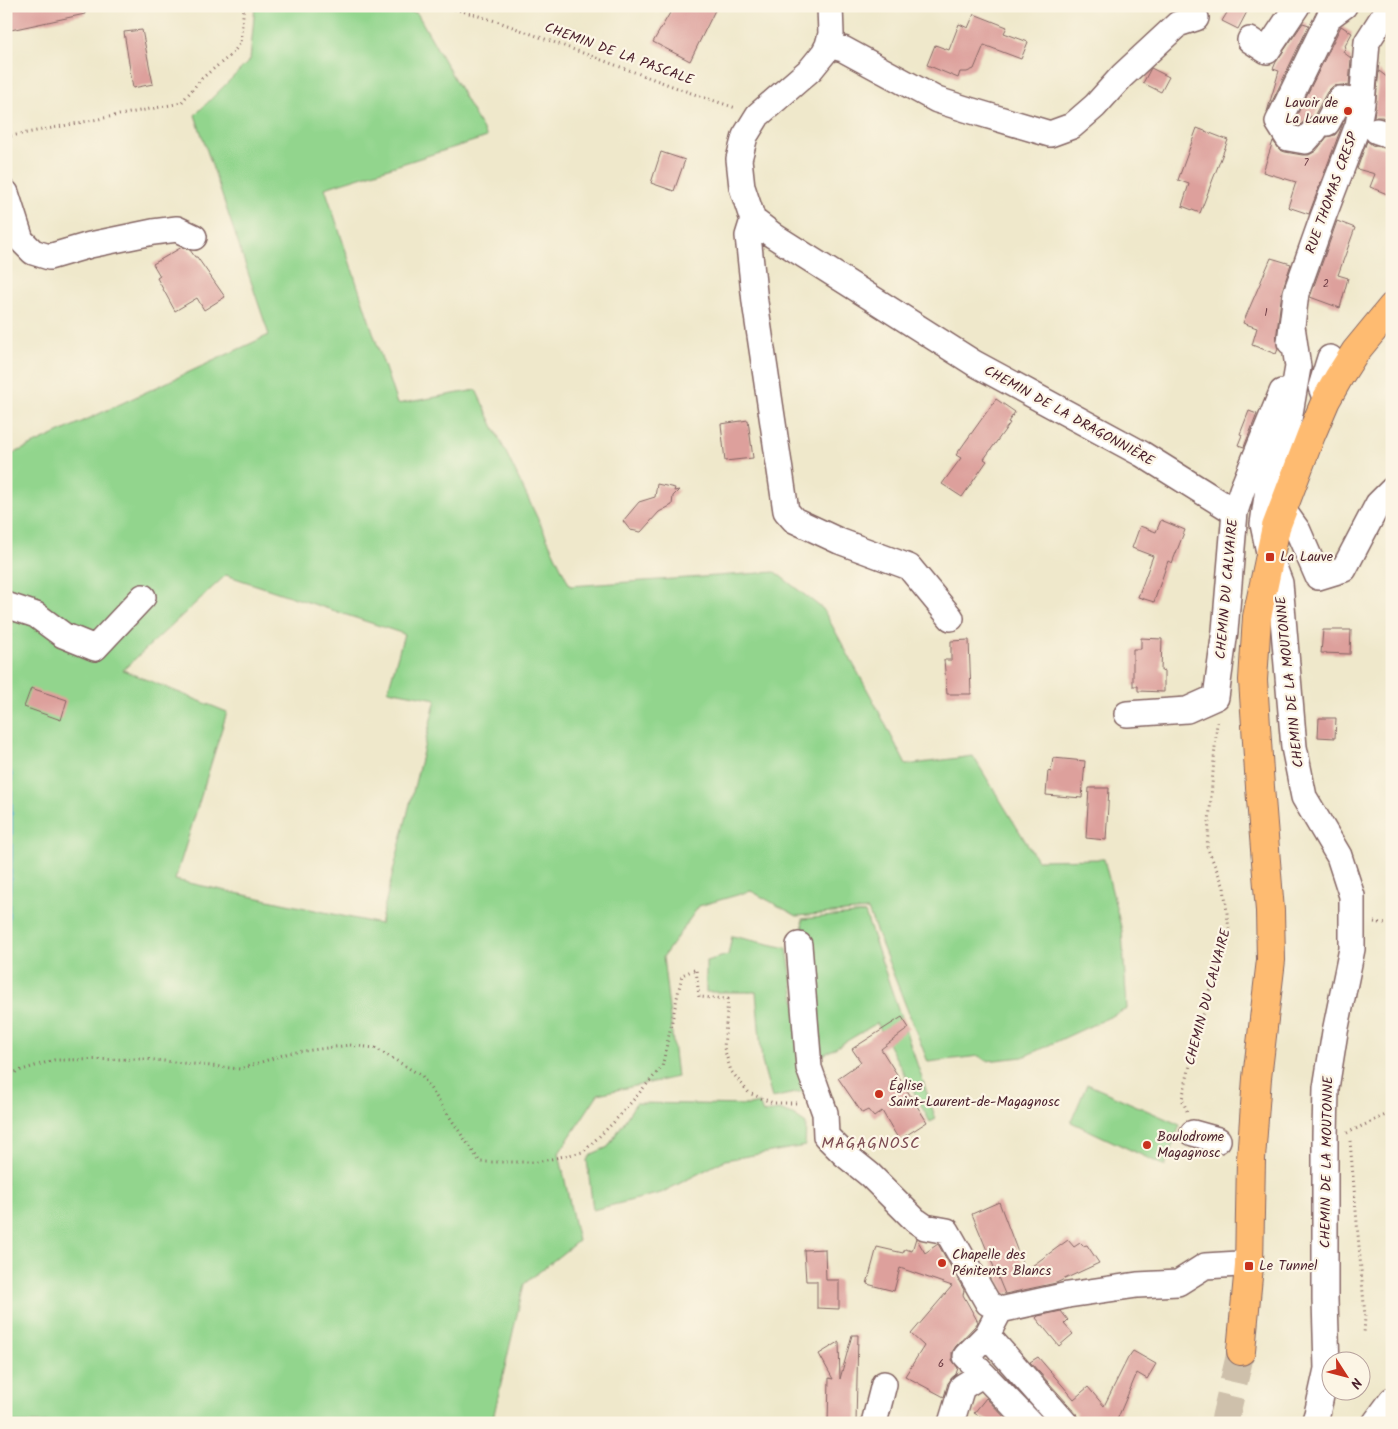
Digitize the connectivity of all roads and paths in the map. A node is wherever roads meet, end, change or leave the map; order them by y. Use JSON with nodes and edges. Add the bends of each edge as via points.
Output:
{"nodes":[{"id":1,"x":244,"y":6,"type":"edge"},
{"id":2,"x":444,"y":6,"type":"edge"},
{"id":3,"x":830,"y":6,"type":"edge"},
{"id":4,"x":1297,"y":6,"type":"edge"},
{"id":5,"x":1390,"y":6,"type":"edge"},
{"id":6,"x":1337,"y":11,"type":"edge"},
{"id":7,"x":1196,"y":18,"type":"dead end"},
{"id":8,"x":1250,"y":40,"type":"dead end"},
{"id":9,"x":828,"y":45,"type":"junction"},
{"id":10,"x":758,"y":115,"type":"junction"},
{"id":11,"x":1371,"y":125,"type":"edge"},
{"id":12,"x":6,"y":137,"type":"edge"},
{"id":13,"x":6,"y":193,"type":"edge"},
{"id":14,"x":753,"y":220,"type":"junction"},
{"id":15,"x":194,"y":237,"type":"dead end"},
{"id":16,"x":1392,"y":307,"type":"edge"},
{"id":17,"x":1292,"y":326,"type":"junction"},
{"id":18,"x":1330,"y":358,"type":"dead end"},
{"id":19,"x":1326,"y":400,"type":"junction"},
{"id":20,"x":1392,"y":490,"type":"edge"},
{"id":21,"x":1283,"y":510,"type":"junction"},
{"id":22,"x":1235,"y":512,"type":"junction"},
{"id":23,"x":1270,"y":557,"type":"junction"},
{"id":24,"x":143,"y":597,"type":"dead end"},
{"id":25,"x":6,"y":605,"type":"edge"},
{"id":26,"x":951,"y":618,"type":"dead end"},
{"id":27,"x":1216,"y":696,"type":"junction"},
{"id":28,"x":1127,"y":714,"type":"dead end"},
{"id":29,"x":798,"y":945,"type":"dead end"},
{"id":30,"x":6,"y":1075,"type":"edge"},
{"id":31,"x":801,"y":1103,"type":"dead end"},
{"id":32,"x":1392,"y":1112,"type":"edge"},
{"id":33,"x":1191,"y":1123,"type":"joint"},
{"id":34,"x":1336,"y":1134,"type":"junction"},
{"id":35,"x":1218,"y":1140,"type":"dead end"},
{"id":36,"x":1249,"y":1266,"type":"junction"},
{"id":37,"x":1000,"y":1310,"type":"junction"},
{"id":38,"x":987,"y":1335,"type":"junction"},
{"id":39,"x":1364,"y":1335,"type":"dead end"},
{"id":40,"x":1241,"y":1351,"type":"tunnel mouth"},
{"id":41,"x":983,"y":1374,"type":"junction"},
{"id":42,"x":884,"y":1384,"type":"dead end"},
{"id":43,"x":1392,"y":1400,"type":"edge"},
{"id":44,"x":951,"y":1422,"type":"edge"},
{"id":45,"x":874,"y":1423,"type":"edge"},
{"id":46,"x":1030,"y":1423,"type":"edge"},
{"id":47,"x":1065,"y":1423,"type":"edge"},
{"id":48,"x":1314,"y":1423,"type":"edge"},
{"id":49,"x":1375,"y":1423,"type":"edge"}],
"edges":[{"from":1,"to":12,"type":"path","via":[[240,44],[202,78],[181,103]]},
{"from":2,"to":10,"type":"path","name":"CHEMIN DE LA PASCALE","via":[[499,22]]},
{"from":3,"to":9,"type":"street"},
{"from":4,"to":8,"type":"street","via":[[1267,51]]},
{"from":5,"to":11,"type":"street","name":"RUE THOMAS CRESP","via":[[1367,42]]},
{"from":6,"to":11,"type":"street","via":[[1278,122],[1288,138],[1305,141],[1321,126],[1340,99]]},
{"from":7,"to":9,"type":"street","via":[[1178,24],[1072,126],[1050,134],[937,100],[843,49]]},
{"from":9,"to":10,"type":"street","via":[[811,69]]},
{"from":10,"to":14,"type":"street","via":[[745,136],[739,159],[742,187]]},
{"from":11,"to":17,"type":"street","name":"RUE THOMAS CRESP","via":[[1304,268],[1296,293]]},
{"from":13,"to":15,"type":"street","via":[[21,240],[32,252],[49,257],[152,232],[177,229]]},
{"from":14,"to":22,"type":"street","name":"CHEMIN DE LA DRAGONNIÈRE","via":[[974,363],[1142,454]]},
{"from":14,"to":26,"type":"street","via":[[748,236],[752,274],[786,511],[794,520],[908,568]]},
{"from":16,"to":19,"type":"main road","via":[[1354,352]]},
{"from":17,"to":22,"type":"street","via":[[1285,383]]},
{"from":17,"to":23,"type":"street","via":[[1298,367],[1289,419],[1268,489],[1264,524]]},
{"from":18,"to":19,"type":"street","via":[[1321,388]]},
{"from":19,"to":21,"type":"main road"},
{"from":20,"to":21,"type":"street","via":[[1378,504],[1344,569],[1318,577],[1298,532]]},
{"from":21,"to":23,"type":"main road"},
{"from":22,"to":27,"type":"street","name":"CHEMIN DU CALVAIRE"},
{"from":23,"to":34,"type":"street","name":"CHEMIN DE LA MOUTONNE","via":[[1280,583],[1294,747],[1304,797],[1339,856],[1352,896],[1352,949],[1326,1088]]},
{"from":23,"to":36,"type":"main road","via":[[1257,617],[1253,680],[1271,960],[1251,1159]]},
{"from":24,"to":25,"type":"street","via":[[95,648],[63,635],[36,615]]},
{"from":27,"to":28,"type":"street","via":[[1187,710]]},
{"from":27,"to":33,"type":"path","name":"CHEMIN DU CALVAIRE","via":[[1218,706],[1207,847],[1224,887],[1229,930],[1205,1003],[1182,1100]]},
{"from":29,"to":37,"type":"street","via":[[809,1068],[825,1113],[826,1136],[915,1220],[925,1227],[947,1232],[988,1303]]},
{"from":30,"to":31,"type":"path","via":[[54,1060],[145,1059],[240,1069],[289,1053],[350,1045],[375,1048],[422,1076],[480,1162],[537,1162],[583,1152],[662,1067],[682,976],[696,969],[699,997],[728,999],[724,1048],[731,1071],[749,1093],[773,1103]]},
{"from":32,"to":34,"type":"path"},
{"from":33,"to":35,"type":"street"},
{"from":34,"to":39,"type":"path","via":[[1350,1138]]},
{"from":34,"to":48,"type":"street","name":"CHEMIN DE LA MOUTONNE","via":[[1325,1299],[1327,1369]]},
{"from":36,"to":37,"type":"street","via":[[1205,1266],[1178,1283],[1068,1294]]},
{"from":36,"to":40,"type":"main road"},
{"from":37,"to":38,"type":"street"},
{"from":38,"to":41,"type":"street","via":[[966,1356]]},
{"from":38,"to":47,"type":"street"},
{"from":41,"to":44,"type":"street","via":[[962,1386]]},
{"from":41,"to":46,"type":"street"},
{"from":42,"to":45,"type":"street"},
{"from":43,"to":49,"type":"street"}]}
